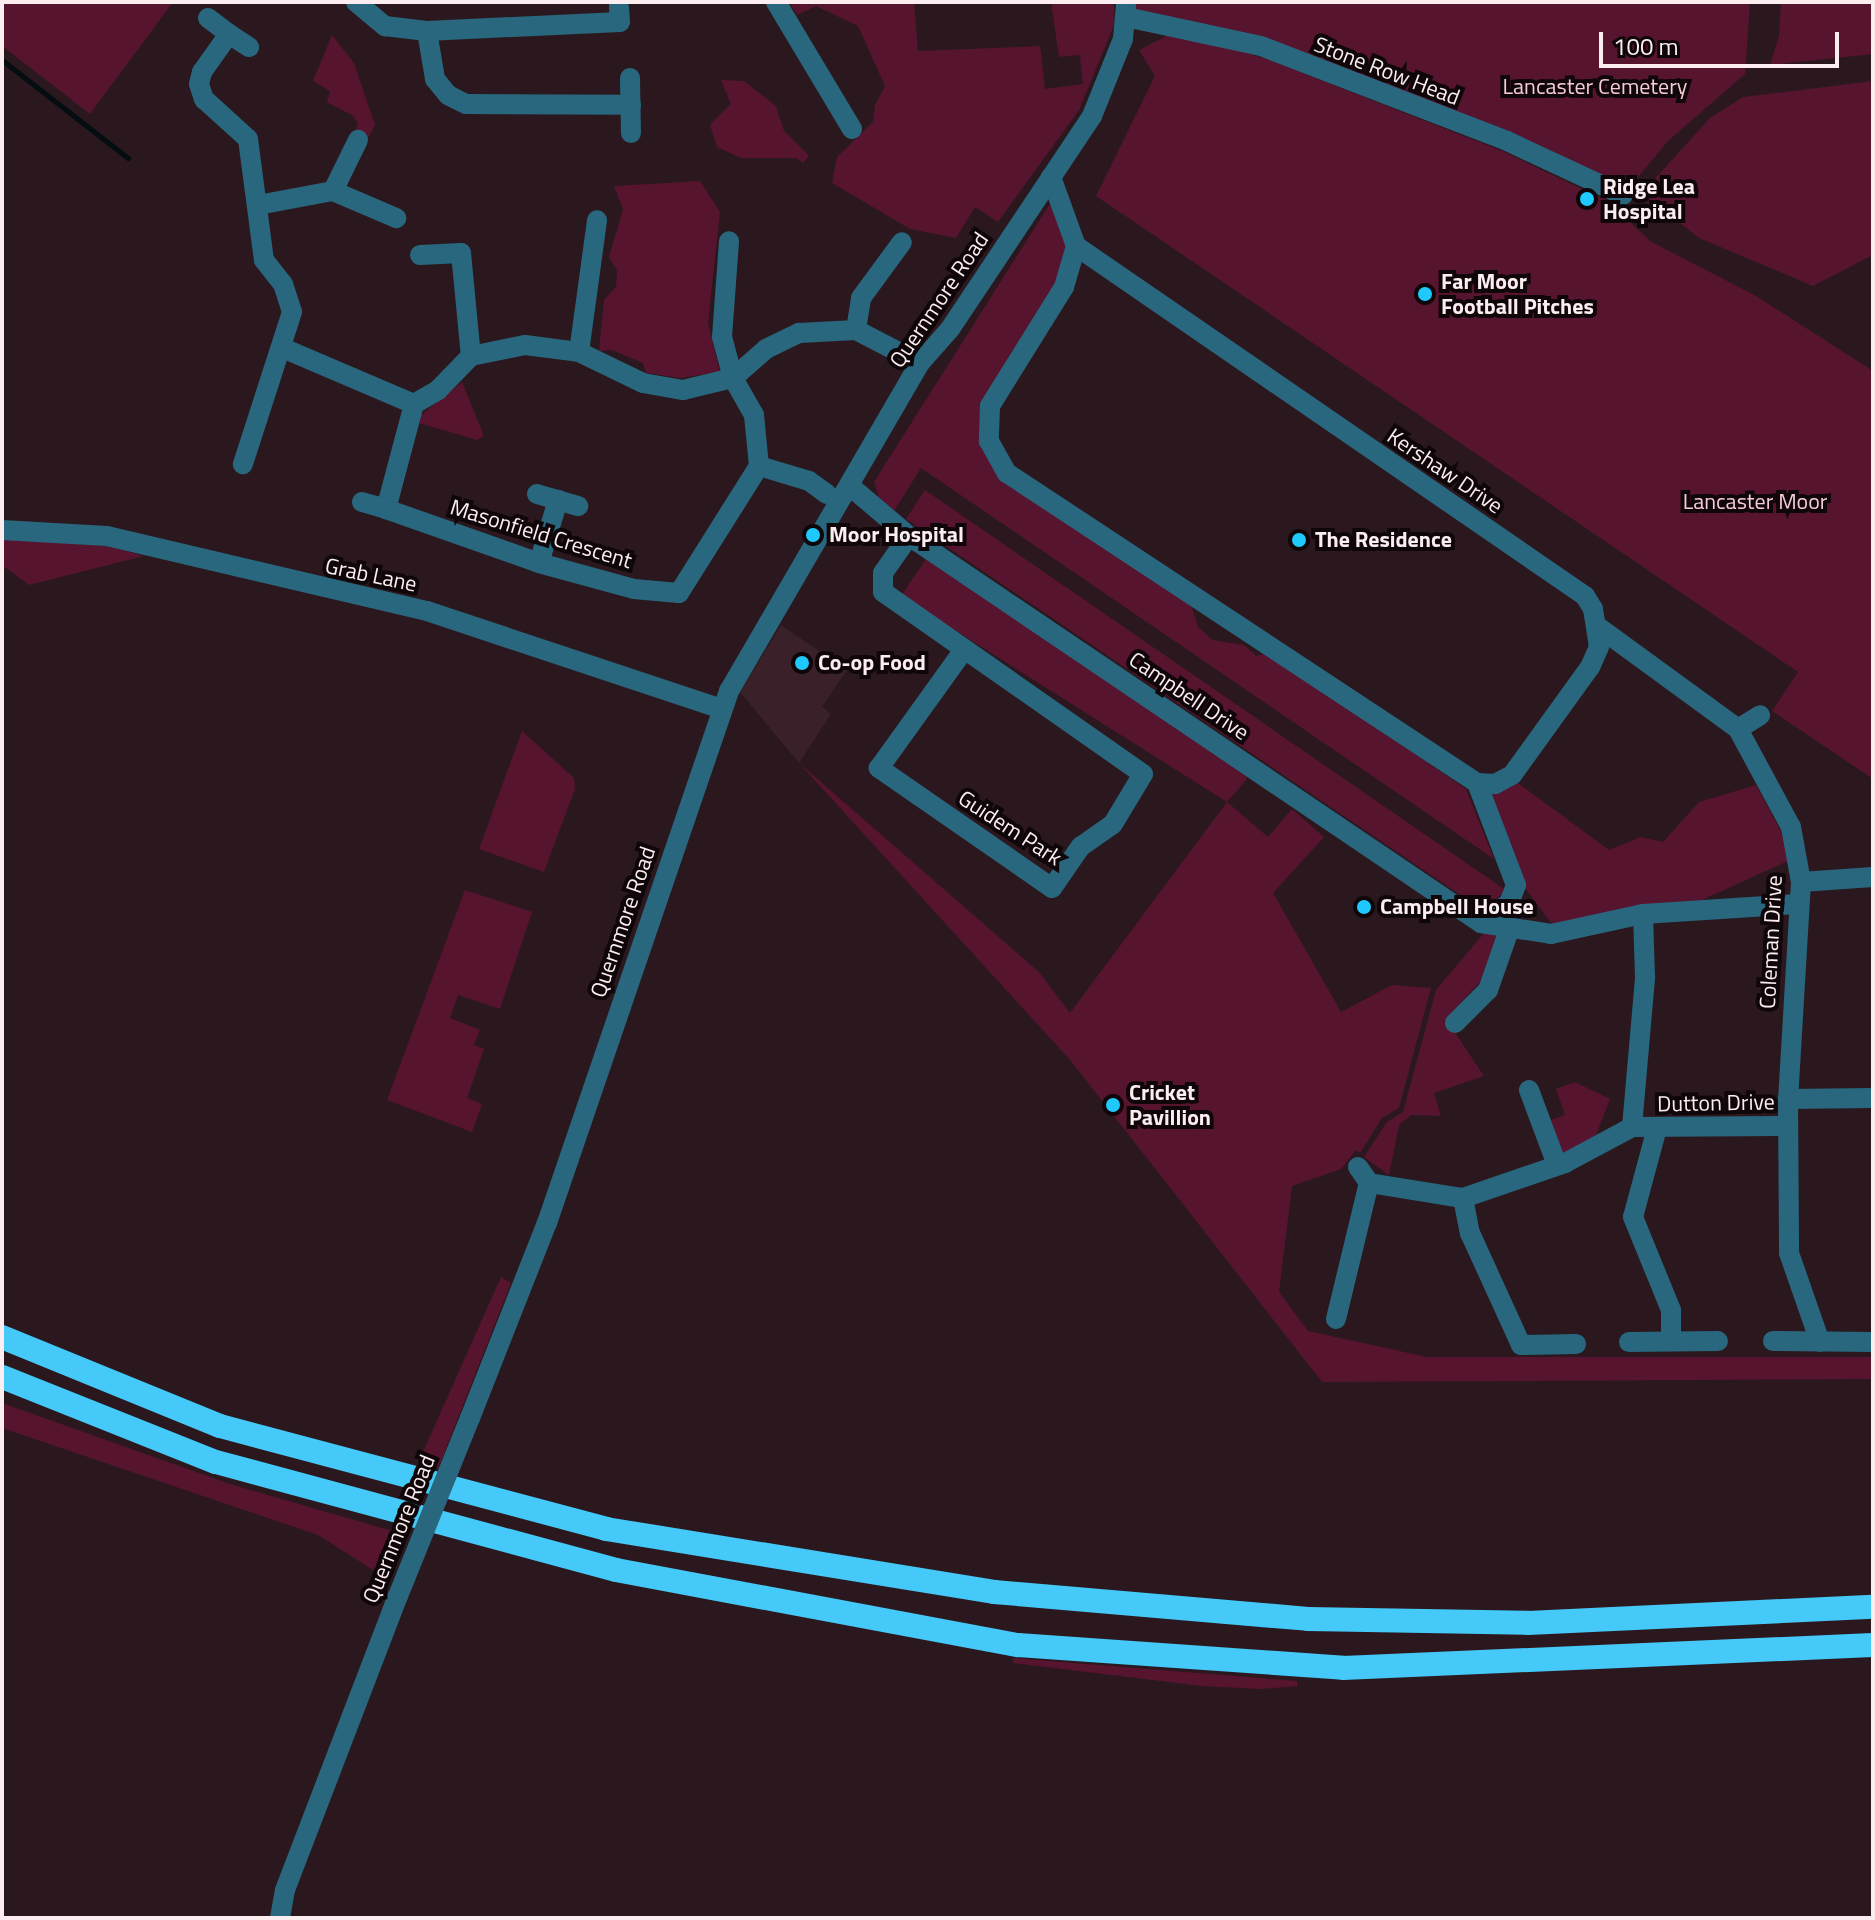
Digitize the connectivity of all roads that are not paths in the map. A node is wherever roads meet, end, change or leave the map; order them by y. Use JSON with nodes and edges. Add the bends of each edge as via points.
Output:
{"nodes":[{"id":1,"x":356,"y":2,"type":"edge"},
{"id":2,"x":776,"y":2,"type":"edge"},
{"id":3,"x":619,"y":7,"type":"dead end"},
{"id":4,"x":1126,"y":10,"type":"edge"},
{"id":5,"x":208,"y":18,"type":"dead end"},
{"id":6,"x":427,"y":31,"type":"junction"},
{"id":7,"x":229,"y":34,"type":"junction"},
{"id":8,"x":249,"y":47,"type":"dead end"},
{"id":9,"x":630,"y":78,"type":"dead end"},
{"id":10,"x":631,"y":105,"type":"junction"},
{"id":11,"x":852,"y":129,"type":"dead end"},
{"id":12,"x":631,"y":133,"type":"dead end"},
{"id":13,"x":358,"y":140,"type":"dead end"},
{"id":14,"x":1051,"y":177,"type":"junction"},
{"id":15,"x":333,"y":191,"type":"junction"},
{"id":16,"x":1623,"y":195,"type":"dead end"},
{"id":17,"x":258,"y":205,"type":"junction"},
{"id":18,"x":396,"y":218,"type":"dead end"},
{"id":19,"x":597,"y":220,"type":"dead end"},
{"id":20,"x":729,"y":241,"type":"dead end"},
{"id":21,"x":902,"y":242,"type":"dead end"},
{"id":22,"x":1076,"y":246,"type":"junction"},
{"id":23,"x":420,"y":255,"type":"dead end"},
{"id":24,"x":856,"y":330,"type":"junction"},
{"id":25,"x":285,"y":349,"type":"junction"},
{"id":26,"x":579,"y":352,"type":"junction"},
{"id":27,"x":471,"y":356,"type":"junction"},
{"id":28,"x":920,"y":363,"type":"junction"},
{"id":29,"x":733,"y":378,"type":"junction"},
{"id":30,"x":414,"y":404,"type":"junction"},
{"id":31,"x":243,"y":464,"type":"dead end"},
{"id":32,"x":759,"y":466,"type":"junction"},
{"id":33,"x":851,"y":487,"type":"junction"},
{"id":34,"x":537,"y":494,"type":"dead end"},
{"id":35,"x":827,"y":494,"type":"dead end"},
{"id":36,"x":558,"y":500,"type":"junction"},
{"id":37,"x":362,"y":502,"type":"dead end"},
{"id":38,"x":578,"y":506,"type":"dead end"},
{"id":39,"x":386,"y":509,"type":"junction"},
{"id":40,"x":2,"y":530,"type":"edge"},
{"id":41,"x":909,"y":536,"type":"junction"},
{"id":42,"x":539,"y":563,"type":"junction"},
{"id":43,"x":1597,"y":626,"type":"junction"},
{"id":44,"x":963,"y":651,"type":"junction"},
{"id":45,"x":721,"y":709,"type":"junction"},
{"id":46,"x":1760,"y":715,"type":"dead end"},
{"id":47,"x":1738,"y":729,"type":"junction"},
{"id":48,"x":1477,"y":783,"type":"junction"},
{"id":49,"x":1873,"y":877,"type":"edge"},
{"id":50,"x":1801,"y":882,"type":"junction"},
{"id":51,"x":1797,"y":904,"type":"junction"},
{"id":52,"x":1643,"y":914,"type":"junction"},
{"id":53,"x":1481,"y":923,"type":"junction"},
{"id":54,"x":1509,"y":930,"type":"junction"},
{"id":55,"x":1455,"y":1023,"type":"dead end"},
{"id":56,"x":1638,"y":1074,"type":"junction"},
{"id":57,"x":1529,"y":1090,"type":"dead end"},
{"id":58,"x":1873,"y":1098,"type":"edge"},
{"id":59,"x":1788,"y":1099,"type":"junction"},
{"id":60,"x":1788,"y":1126,"type":"junction"},
{"id":61,"x":1632,"y":1127,"type":"junction"},
{"id":62,"x":1657,"y":1128,"type":"junction"},
{"id":63,"x":1612,"y":1141,"type":"junction"},
{"id":64,"x":1557,"y":1165,"type":"junction"},
{"id":65,"x":1463,"y":1198,"type":"junction"},
{"id":66,"x":1336,"y":1319,"type":"dead end"},
{"id":67,"x":2,"y":1337,"type":"edge"},
{"id":68,"x":1671,"y":1341,"type":"junction"},
{"id":69,"x":1718,"y":1341,"type":"dead end"},
{"id":70,"x":1773,"y":1341,"type":"dead end"},
{"id":71,"x":1629,"y":1342,"type":"dead end"},
{"id":72,"x":1820,"y":1342,"type":"junction"},
{"id":73,"x":1869,"y":1342,"type":"edge"},
{"id":74,"x":1576,"y":1344,"type":"dead end"},
{"id":75,"x":2,"y":1377,"type":"edge"},
{"id":76,"x":1873,"y":1607,"type":"edge"},
{"id":77,"x":1873,"y":1645,"type":"edge"},
{"id":78,"x":280,"y":1918,"type":"edge"}],
"edges":[{"from":1,"to":6,"type":"street","via":[[385,26]]},
{"from":2,"to":11,"type":"street"},
{"from":3,"to":6,"type":"street","via":[[620,22]]},
{"from":4,"to":14,"type":"street","name":"Quernmore Road","via":[[1123,39],[1092,116]]},
{"from":4,"to":16,"type":"street","name":"Stone Row Head","via":[[1261,46],[1507,141]]},
{"from":5,"to":7,"type":"street"},
{"from":6,"to":10,"type":"street","via":[[435,79],[448,95],[466,104]]},
{"from":7,"to":8,"type":"street"},
{"from":7,"to":17,"type":"street","via":[[199,84],[204,99],[248,139]]},
{"from":9,"to":10,"type":"street"},
{"from":10,"to":12,"type":"street"},
{"from":13,"to":15,"type":"street"},
{"from":14,"to":22,"type":"street"},
{"from":14,"to":28,"type":"street","name":"Quernmore Road","via":[[950,329]]},
{"from":15,"to":17,"type":"street"},
{"from":15,"to":18,"type":"street"},
{"from":17,"to":25,"type":"street","via":[[264,260],[283,284],[292,312]]},
{"from":19,"to":26,"type":"street"},
{"from":20,"to":29,"type":"street","via":[[721,319]]},
{"from":21,"to":24,"type":"street","via":[[861,298]]},
{"from":22,"to":43,"type":"street","name":"Kershaw Drive","via":[[1585,596]]},
{"from":22,"to":48,"type":"street","via":[[1064,287],[990,406],[989,441],[1007,473]]},
{"from":23,"to":27,"type":"street","via":[[461,253]]},
{"from":24,"to":28,"type":"street"},
{"from":24,"to":29,"type":"street","via":[[799,333],[766,349]]},
{"from":25,"to":30,"type":"street"},
{"from":25,"to":31,"type":"street"},
{"from":26,"to":27,"type":"street","via":[[525,345]]},
{"from":26,"to":29,"type":"street","via":[[643,383],[683,390]]},
{"from":27,"to":30,"type":"street","via":[[438,390]]},
{"from":28,"to":33,"type":"street","name":"Quernmore Road"},
{"from":29,"to":32,"type":"street","via":[[754,415]]},
{"from":30,"to":39,"type":"street"},
{"from":32,"to":35,"type":"street","via":[[809,481]]},
{"from":32,"to":42,"type":"street","name":"Masonfield Crescent","via":[[679,593],[634,589]]},
{"from":33,"to":41,"type":"street","name":"Campbell Drive"},
{"from":33,"to":45,"type":"street","name":"Quernmore Road"},
{"from":34,"to":36,"type":"street"},
{"from":36,"to":38,"type":"street"},
{"from":36,"to":42,"type":"street"},
{"from":37,"to":39,"type":"street","name":"Masonfield Crescent"},
{"from":39,"to":42,"type":"street","name":"Masonfield Crescent"},
{"from":40,"to":45,"type":"street","name":"Grab Lane","via":[[107,536],[427,611]]},
{"from":41,"to":44,"type":"street","name":"Guidem Park","via":[[883,573],[883,592]]},
{"from":41,"to":53,"type":"street","name":"Campbell Drive"},
{"from":43,"to":47,"type":"street","name":"Coleman Drive"},
{"from":43,"to":48,"type":"street","via":[[1599,647],[1590,667],[1518,768],[1495,784]]},
{"from":44,"to":44,"type":"street","name":"Guidem Park","via":[[1143,774],[1113,824],[1081,846],[1052,888],[879,768]]},
{"from":45,"to":78,"type":"street","name":"Quernmore Road","bridge":true,"via":[[547,1223],[285,1890]]},
{"from":46,"to":47,"type":"street"},
{"from":47,"to":50,"type":"street","name":"Coleman Drive","via":[[1791,827]]},
{"from":48,"to":53,"type":"street","via":[[1516,885],[1509,903]]},
{"from":49,"to":50,"type":"street"},
{"from":50,"to":51,"type":"street","name":"Coleman Drive"},
{"from":51,"to":52,"type":"street","name":"Campbell Drive"},
{"from":51,"to":59,"type":"street","name":"Coleman Drive"},
{"from":52,"to":54,"type":"street","name":"Campbell Drive","via":[[1551,934]]},
{"from":52,"to":56,"type":"street"},
{"from":53,"to":54,"type":"street","name":"Campbell Drive"},
{"from":54,"to":55,"type":"street","via":[[1488,990]]},
{"from":56,"to":61,"type":"street"},
{"from":56,"to":63,"type":"street"},
{"from":57,"to":64,"type":"street"},
{"from":58,"to":59,"type":"street"},
{"from":59,"to":60,"type":"street","name":"Coleman Drive"},
{"from":60,"to":62,"type":"street","name":"Dutton Drive"},
{"from":60,"to":72,"type":"street","name":"Coleman Drive","via":[[1789,1253]]},
{"from":61,"to":62,"type":"street","name":"Dutton Drive"},
{"from":61,"to":63,"type":"street","name":"Dutton Drive"},
{"from":62,"to":68,"type":"street","via":[[1633,1217],[1671,1310]]},
{"from":63,"to":64,"type":"street","name":"Dutton Drive"},
{"from":64,"to":65,"type":"street","name":"Dutton Drive"},
{"from":65,"to":66,"type":"street","name":"Dutton Drive","via":[[1364,1175]]},
{"from":65,"to":74,"type":"street","via":[[1470,1233],[1521,1345]]},
{"from":67,"to":76,"type":"highway","via":[[220,1426],[606,1529],[994,1592],[1308,1619],[1733,1617]]},
{"from":68,"to":69,"type":"street"},
{"from":68,"to":71,"type":"street"},
{"from":70,"to":72,"type":"street"},
{"from":72,"to":73,"type":"street"},
{"from":75,"to":77,"type":"highway","via":[[216,1462],[600,1566],[1018,1645],[1343,1668]]}]}
